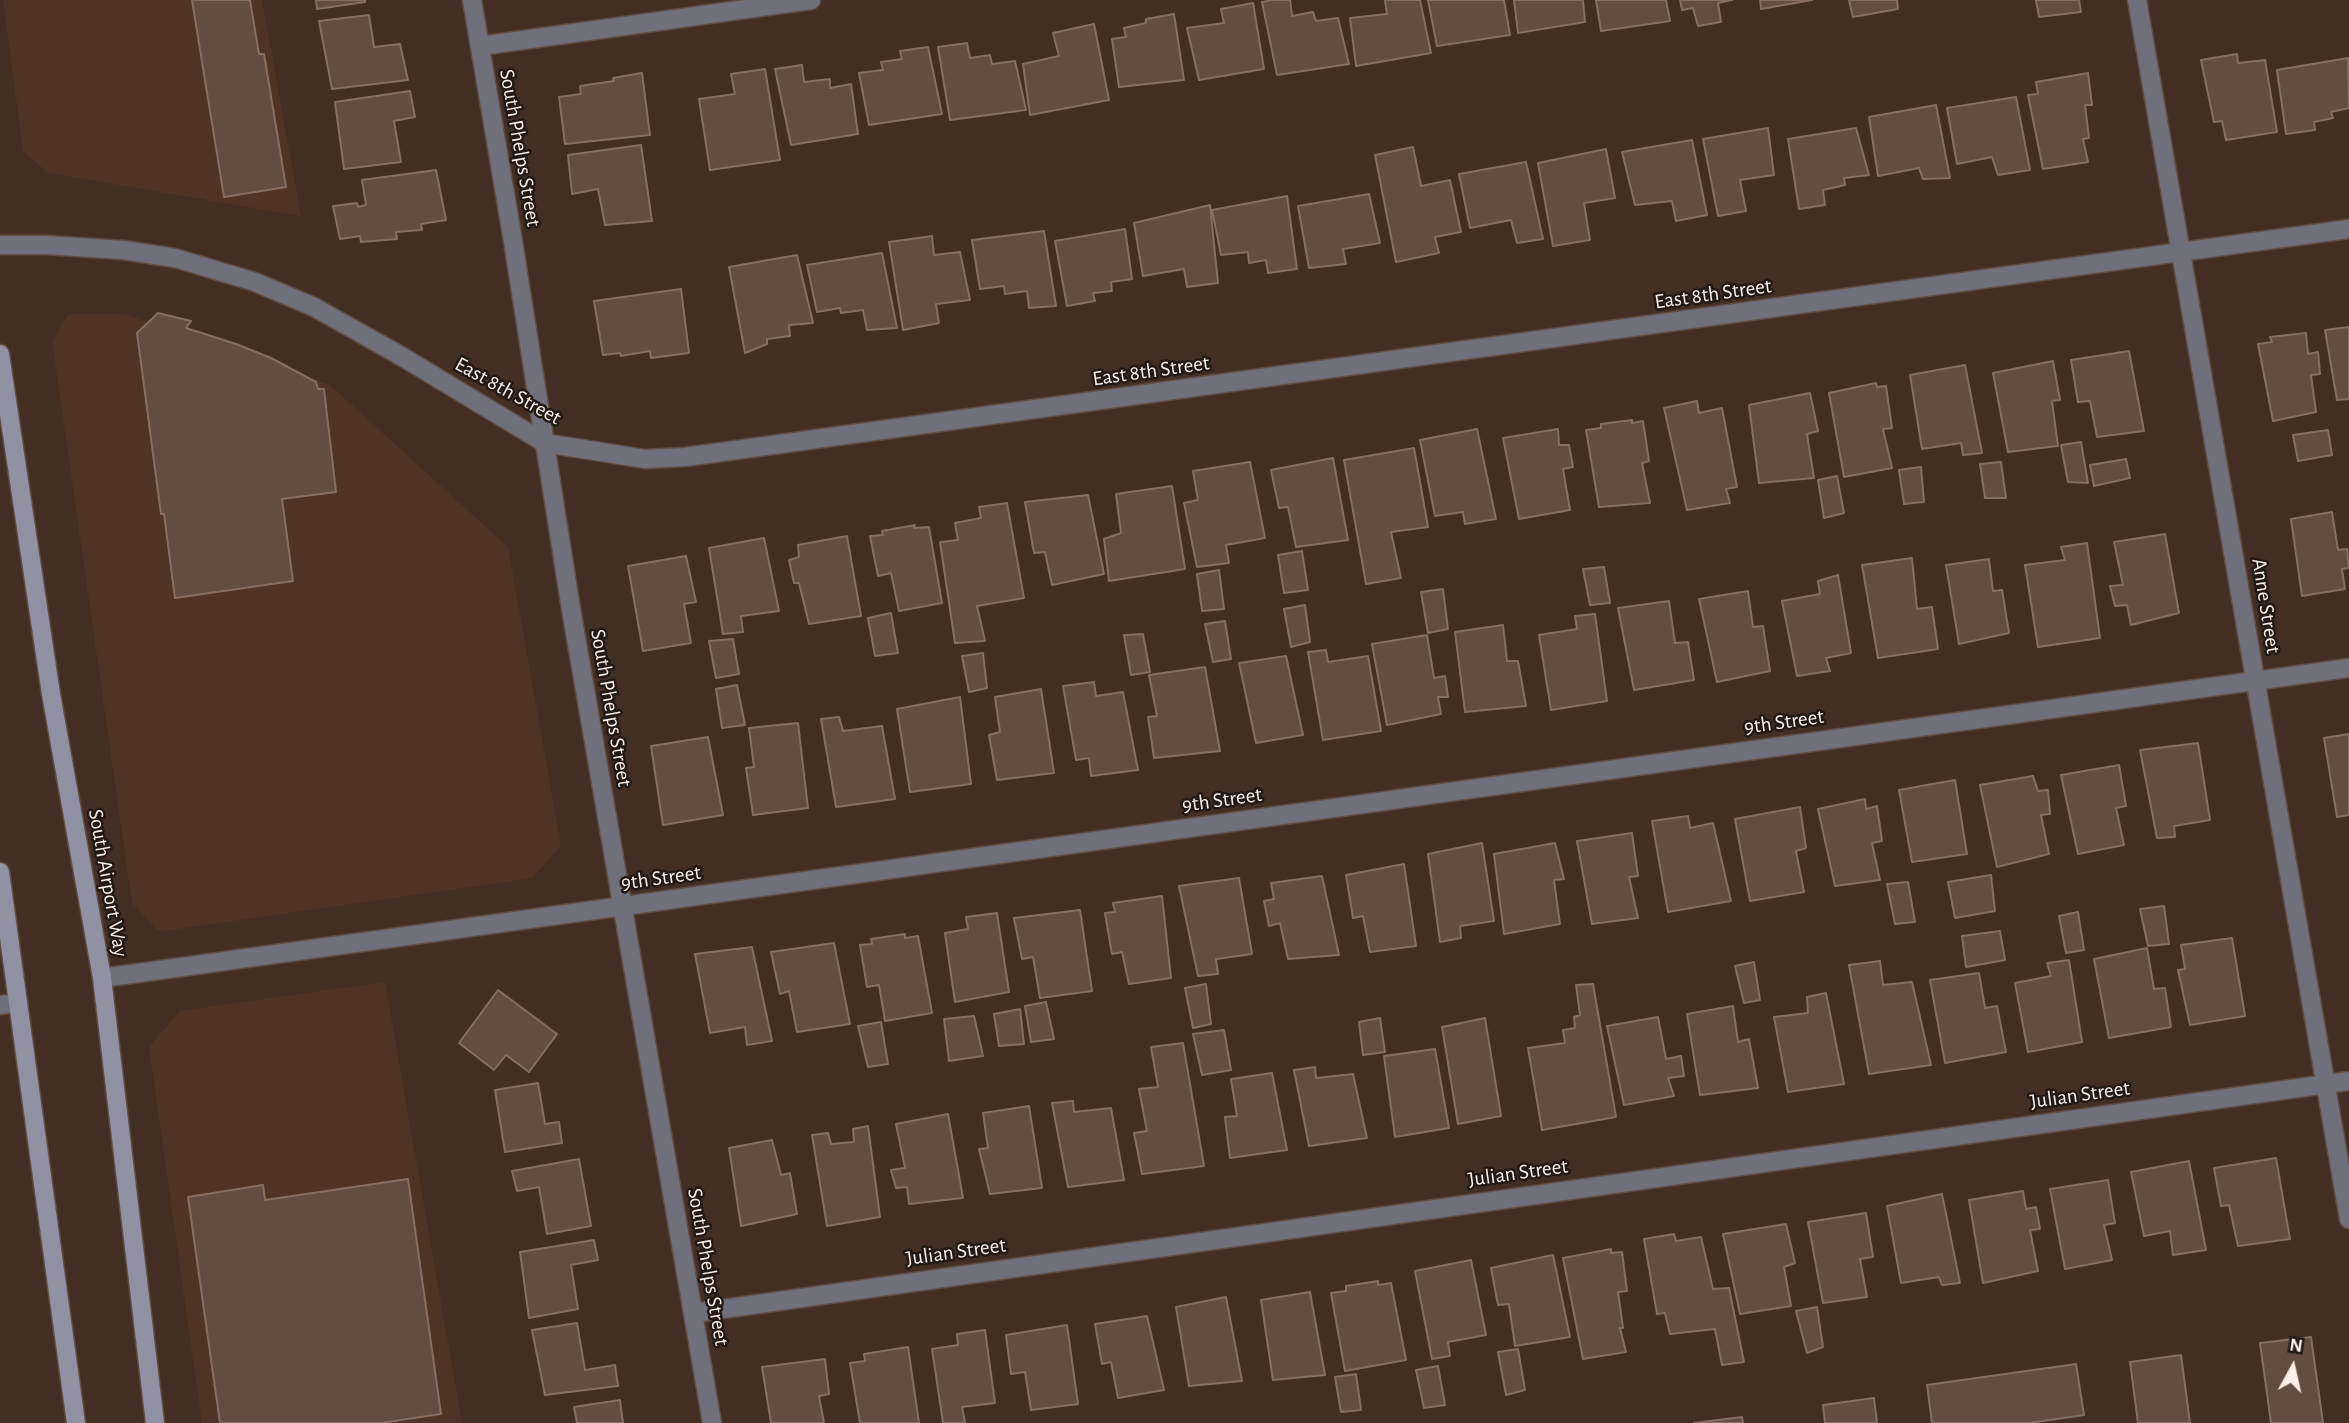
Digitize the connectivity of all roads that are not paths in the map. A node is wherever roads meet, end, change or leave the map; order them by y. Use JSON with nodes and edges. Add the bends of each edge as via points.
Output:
{"nodes":[{"id":1,"x":472,"y":0,"type":"edge"},
{"id":2,"x":811,"y":0,"type":"edge"},
{"id":3,"x":2137,"y":0,"type":"edge"},
{"id":4,"x":480,"y":46,"type":"junction"},
{"id":5,"x":2349,"y":229,"type":"edge"},
{"id":6,"x":0,"y":245,"type":"edge"},
{"id":7,"x":2180,"y":253,"type":"junction"},
{"id":8,"x":0,"y":354,"type":"edge"},
{"id":9,"x":545,"y":443,"type":"junction"},
{"id":10,"x":2349,"y":668,"type":"edge"},
{"id":11,"x":2255,"y":679,"type":"junction"},
{"id":12,"x":0,"y":872,"type":"edge"},
{"id":13,"x":622,"y":906,"type":"junction"},
{"id":14,"x":102,"y":978,"type":"junction"},
{"id":15,"x":9,"y":1004,"type":"edge"},
{"id":16,"x":2349,"y":1081,"type":"edge"},
{"id":17,"x":2326,"y":1084,"type":"junction"},
{"id":18,"x":2349,"y":1219,"type":"edge"},
{"id":19,"x":694,"y":1313,"type":"junction"},
{"id":20,"x":76,"y":1423,"type":"edge"},
{"id":21,"x":155,"y":1423,"type":"edge"},
{"id":22,"x":712,"y":1423,"type":"edge"}],
"edges":[{"from":1,"to":4,"type":"street","name":"South Phelps Street"},
{"from":2,"to":4,"type":"street"},
{"from":3,"to":7,"type":"street","name":"Anne Street"},
{"from":4,"to":9,"type":"street","name":"South Phelps Street"},
{"from":5,"to":7,"type":"street","name":"East 8th Street"},
{"from":6,"to":9,"type":"street","name":"East 8th Street","via":[[123,250],[175,258],[255,282],[314,307]]},
{"from":7,"to":9,"type":"street","name":"East 8th Street","via":[[685,457],[645,459]]},
{"from":7,"to":11,"type":"street","name":"Anne Street"},
{"from":8,"to":14,"type":"main road","name":"South Airport Way","via":[[51,694]]},
{"from":9,"to":13,"type":"street","name":"South Phelps Street"},
{"from":10,"to":11,"type":"street","name":"9th Street"},
{"from":11,"to":13,"type":"street","name":"9th Street"},
{"from":11,"to":17,"type":"street","name":"Anne Street"},
{"from":12,"to":15,"type":"main road"},
{"from":13,"to":14,"type":"street","name":"9th Street"},
{"from":13,"to":19,"type":"street","name":"South Phelps Street"},
{"from":14,"to":21,"type":"main road","name":"South Airport Way"},
{"from":15,"to":20,"type":"main road"},
{"from":16,"to":17,"type":"street","name":"Julian Street"},
{"from":17,"to":18,"type":"street","name":"Anne Street"},
{"from":17,"to":19,"type":"street","name":"Julian Street"},
{"from":19,"to":22,"type":"street","name":"South Phelps Street"}]}
